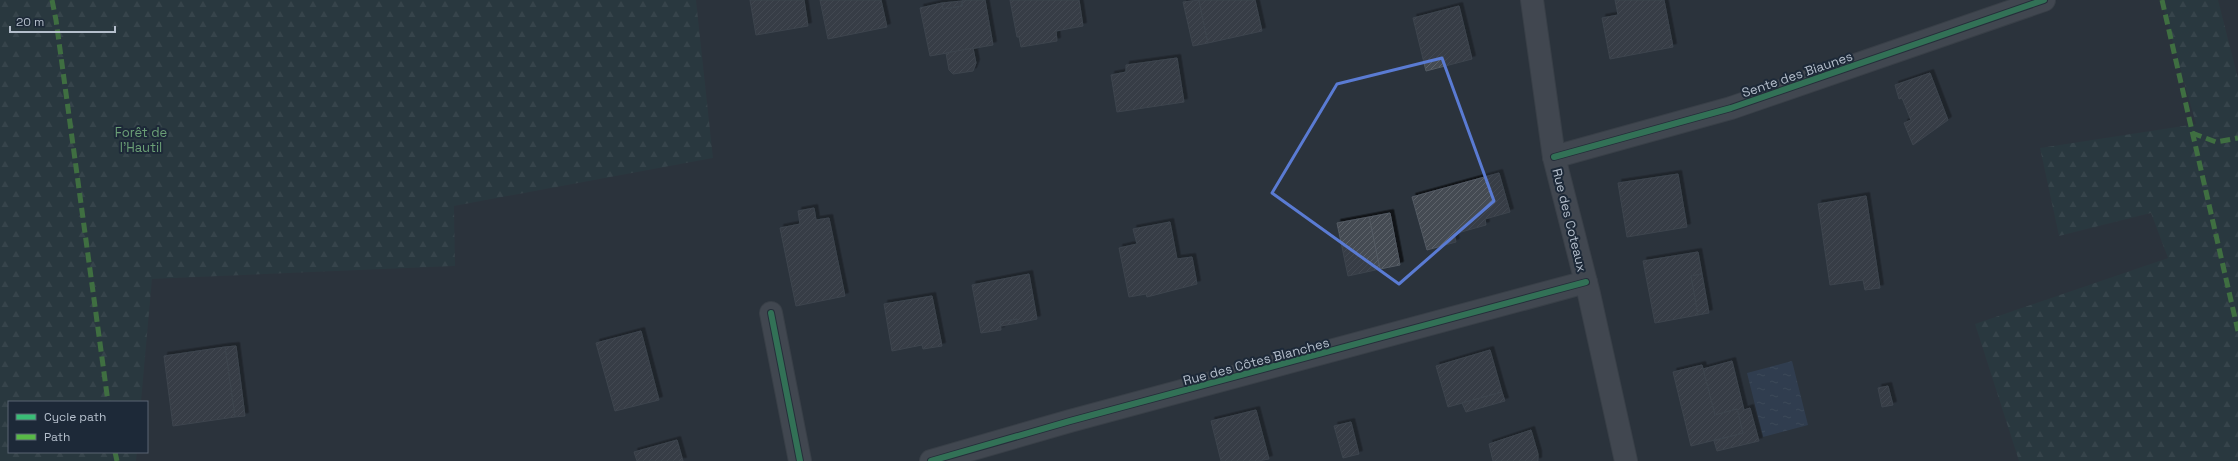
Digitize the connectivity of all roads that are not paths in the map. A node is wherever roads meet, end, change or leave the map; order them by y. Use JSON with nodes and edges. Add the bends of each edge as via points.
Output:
{"nodes":[{"id":1,"x":1532,"y":0,"type":"edge"},
{"id":2,"x":2044,"y":0,"type":"edge"},
{"id":3,"x":1554,"y":157,"type":"junction"},
{"id":4,"x":1586,"y":282,"type":"junction"},
{"id":5,"x":771,"y":314,"type":"dead end"},
{"id":6,"x":800,"y":461,"type":"edge"},
{"id":7,"x":932,"y":461,"type":"edge"},
{"id":8,"x":1626,"y":461,"type":"edge"}],
"edges":[{"from":1,"to":3,"type":"street","name":"Rue des Coteaux"},
{"from":2,"to":3,"type":"street","name":"Sente des Biaunes","via":[[1731,108]]},
{"from":3,"to":4,"type":"street","name":"Rue des Coteaux"},
{"from":4,"to":7,"type":"street","name":"Rue des Côtes Blanches","via":[[1070,421]]},
{"from":4,"to":8,"type":"street","name":"Rue des Coteaux"},
{"from":5,"to":6,"type":"street"}]}
